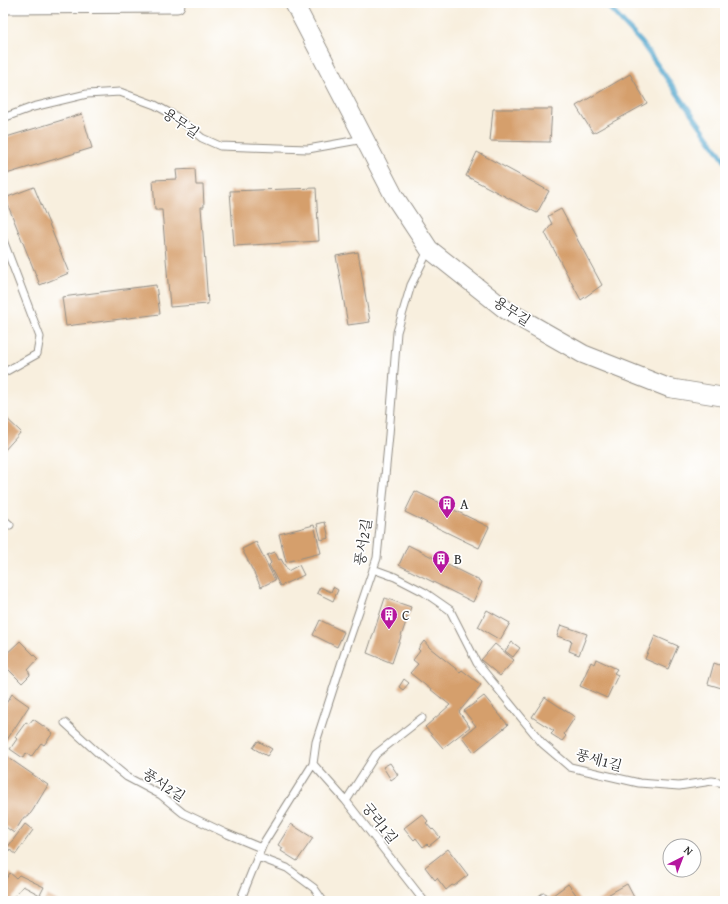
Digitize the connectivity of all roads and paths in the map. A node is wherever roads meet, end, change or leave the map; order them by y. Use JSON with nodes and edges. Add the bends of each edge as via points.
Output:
{"nodes":[{"id":1,"x":177,"y":3,"type":"edge"},
{"id":2,"x":294,"y":3,"type":"edge"},
{"id":3,"x":3,"y":6,"type":"edge"},
{"id":4,"x":3,"y":118,"type":"edge"},
{"id":5,"x":364,"y":139,"type":"junction"},
{"id":6,"x":3,"y":240,"type":"edge"},
{"id":7,"x":429,"y":248,"type":"junction"},
{"id":8,"x":3,"y":373,"type":"edge"},
{"id":9,"x":725,"y":397,"type":"edge"},
{"id":10,"x":3,"y":518,"type":"edge"},
{"id":11,"x":10,"y":524,"type":"dead end"},
{"id":12,"x":373,"y":568,"type":"junction"},
{"id":13,"x":422,"y":718,"type":"dead end"},
{"id":14,"x":65,"y":724,"type":"dead end"},
{"id":15,"x":313,"y":764,"type":"junction"},
{"id":16,"x":725,"y":783,"type":"edge"},
{"id":17,"x":346,"y":801,"type":"junction"},
{"id":18,"x":261,"y":848,"type":"junction"},
{"id":19,"x":258,"y":857,"type":"junction"},
{"id":20,"x":240,"y":901,"type":"edge"},
{"id":21,"x":322,"y":901,"type":"edge"},
{"id":22,"x":424,"y":901,"type":"edge"},
{"id":23,"x":539,"y":901,"type":"edge"},
{"id":24,"x":547,"y":901,"type":"edge"}],
"edges":[{"from":1,"to":3,"type":"street","via":[[177,6]]},
{"from":2,"to":5,"type":"street","name":"용무길"},
{"from":4,"to":5,"type":"lane","name":"용무길","via":[[33,107],[87,94],[120,92],[155,105],[202,138],[220,146],[308,149]]},
{"from":5,"to":7,"type":"street","name":"용무길","via":[[394,196]]},
{"from":6,"to":8,"type":"lane","via":[[40,337],[38,354]]},
{"from":7,"to":9,"type":"street","name":"용무길","via":[[506,310],[583,354],[669,388]]},
{"from":7,"to":12,"type":"lane","name":"풍서2길","via":[[411,285],[396,332],[388,450],[377,558]]},
{"from":10,"to":11,"type":"lane"},
{"from":12,"to":15,"type":"lane","name":"풍서2길","via":[[316,742]]},
{"from":12,"to":16,"type":"lane","name":"풍세1길","via":[[424,592],[450,610],[476,663],[542,743],[570,767],[639,783],[679,786],[712,781]]},
{"from":13,"to":17,"type":"lane","via":[[376,754]]},
{"from":14,"to":18,"type":"lane","name":"풍서2길","via":[[127,777],[161,795],[183,813]]},
{"from":15,"to":17,"type":"lane","name":"궁리1길"},
{"from":15,"to":18,"type":"lane","name":"풍서2길"},
{"from":17,"to":22,"type":"lane","name":"궁리1길"},
{"from":18,"to":19,"type":"lane","name":"풍서2길"},
{"from":19,"to":20,"type":"lane","name":"풍서2길"},
{"from":19,"to":21,"type":"lane","via":[[287,868],[314,888]]},
{"from":23,"to":24,"type":"lane","via":[[544,897]]}]}
